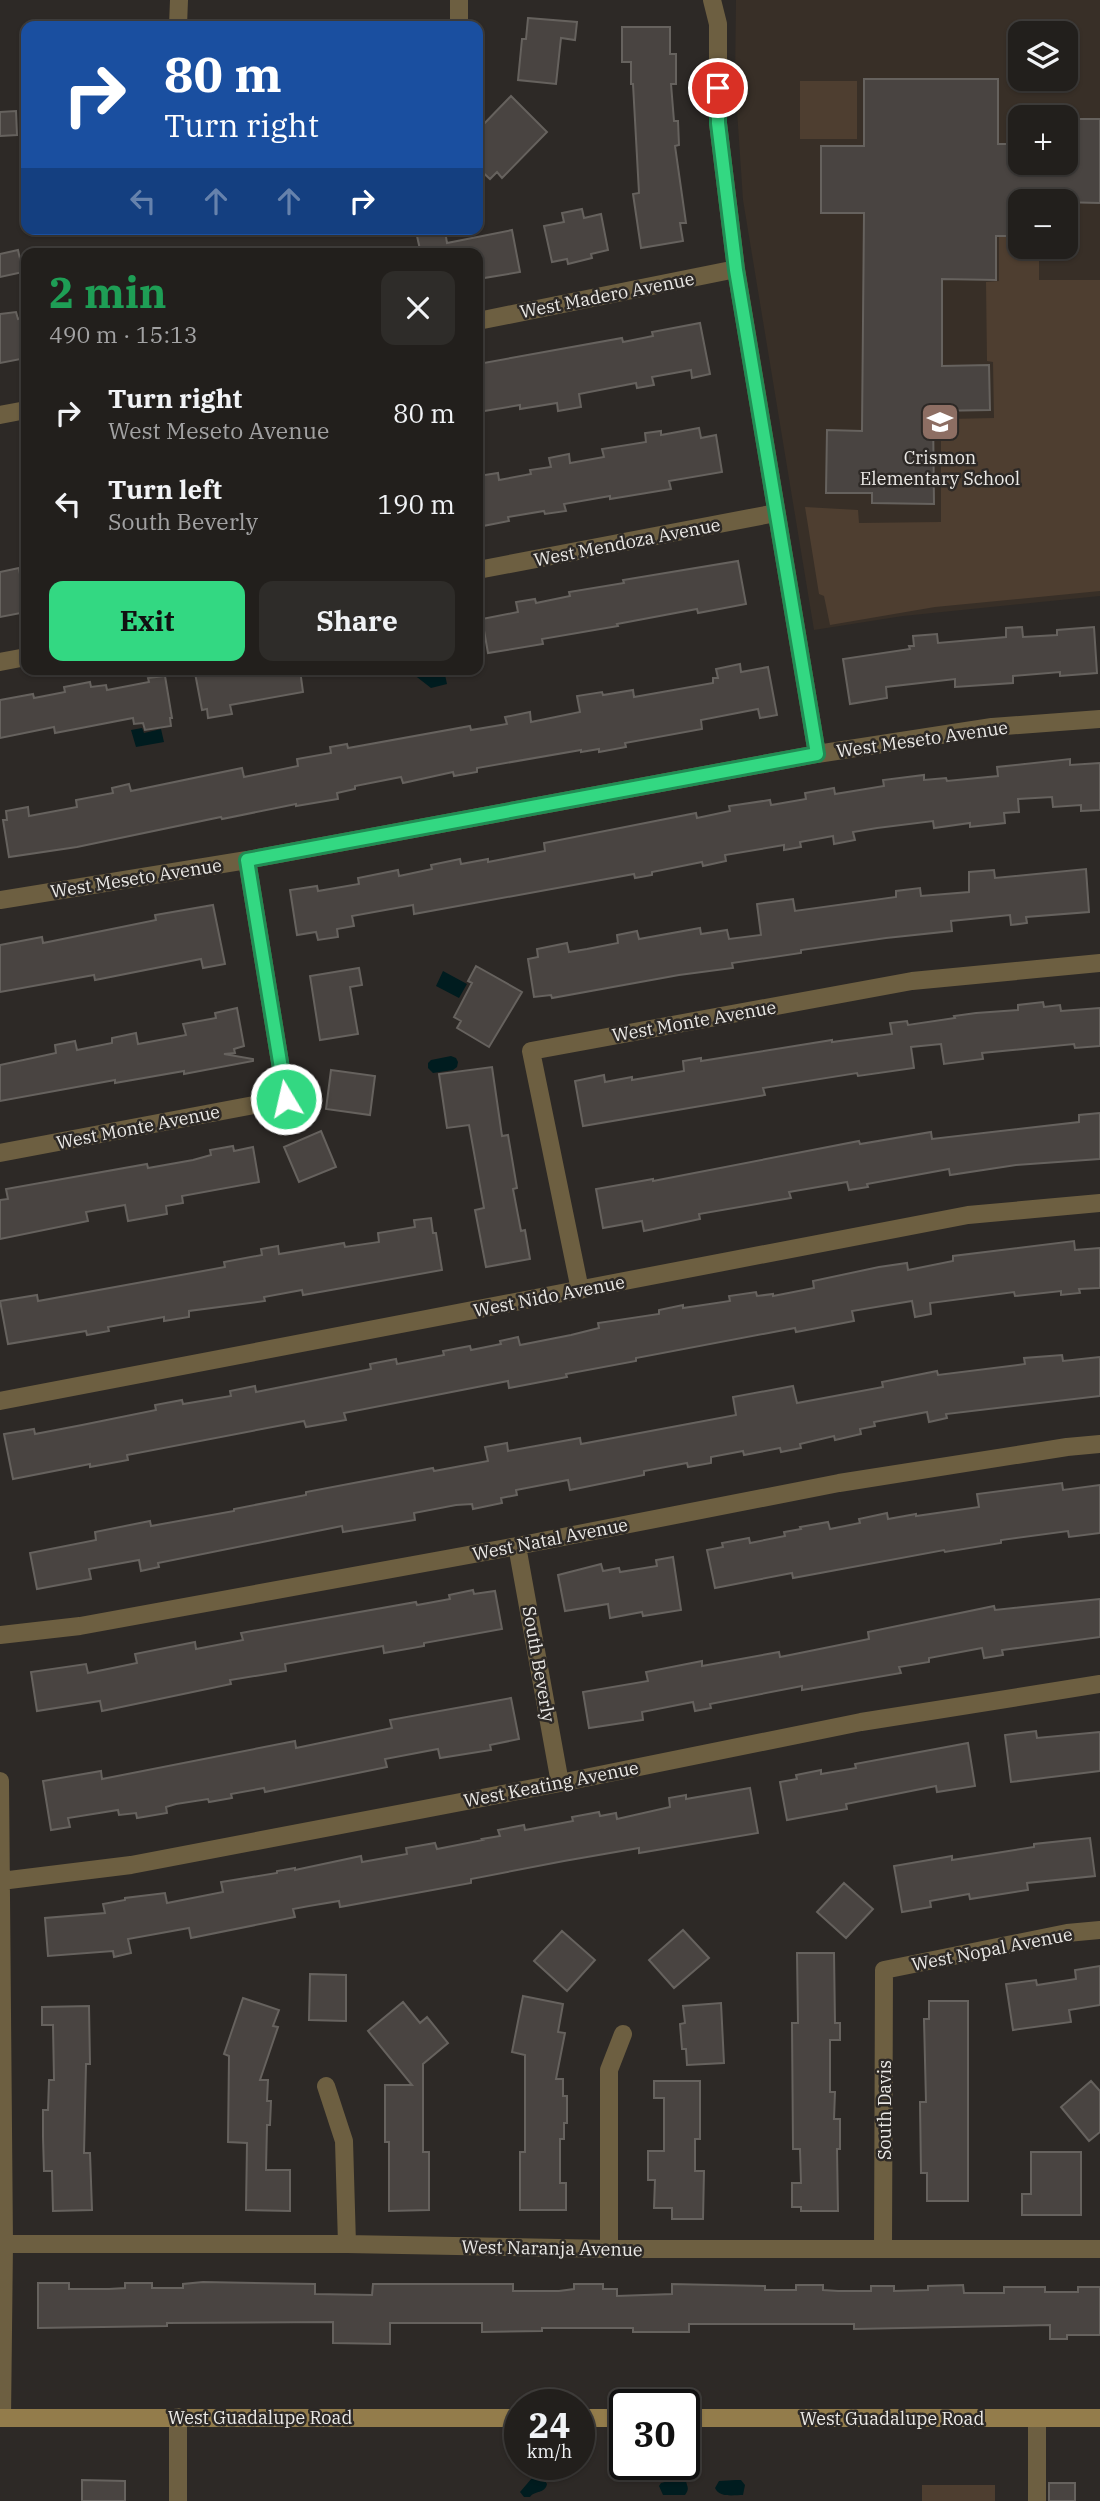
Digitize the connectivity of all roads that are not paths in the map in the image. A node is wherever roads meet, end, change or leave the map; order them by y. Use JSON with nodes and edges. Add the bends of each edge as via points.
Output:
{"nodes":[{"id":1,"x":179,"y":0,"type":"edge"},
{"id":2,"x":460,"y":0,"type":"edge"},
{"id":3,"x":712,"y":0,"type":"edge"},
{"id":4,"x":178,"y":21,"type":"edge"},
{"id":5,"x":459,"y":21,"type":"edge"},
{"id":6,"x":736,"y":270,"type":"junction"},
{"id":7,"x":483,"y":320,"type":"edge"},
{"id":8,"x":21,"y":411,"type":"edge"},
{"id":9,"x":0,"y":415,"type":"edge"},
{"id":10,"x":776,"y":513,"type":"junction"},
{"id":11,"x":483,"y":569,"type":"edge"},
{"id":12,"x":21,"y":658,"type":"edge"},
{"id":13,"x":0,"y":662,"type":"edge"},
{"id":14,"x":1100,"y":719,"type":"edge"},
{"id":15,"x":817,"y":754,"type":"junction"},
{"id":16,"x":247,"y":860,"type":"junction"},
{"id":17,"x":0,"y":900,"type":"edge"},
{"id":18,"x":1100,"y":963,"type":"edge"},
{"id":19,"x":0,"y":1153,"type":"edge"},
{"id":20,"x":1100,"y":1203,"type":"edge"},
{"id":21,"x":580,"y":1290,"type":"junction"},
{"id":22,"x":0,"y":1401,"type":"edge"},
{"id":23,"x":1100,"y":1444,"type":"edge"},
{"id":24,"x":517,"y":1546,"type":"junction"},
{"id":25,"x":0,"y":1635,"type":"edge"},
{"id":26,"x":1100,"y":1685,"type":"edge"},
{"id":27,"x":0,"y":1781,"type":"edge"},
{"id":28,"x":560,"y":1783,"type":"junction"},
{"id":29,"x":1,"y":1881,"type":"edge"},
{"id":30,"x":1100,"y":1930,"type":"edge"},
{"id":31,"x":884,"y":1970,"type":"joint"},
{"id":32,"x":623,"y":2034,"type":"dead end"},
{"id":33,"x":326,"y":2086,"type":"dead end"},
{"id":34,"x":5,"y":2244,"type":"junction"},
{"id":35,"x":347,"y":2244,"type":"junction"},
{"id":36,"x":609,"y":2249,"type":"junction"},
{"id":37,"x":883,"y":2249,"type":"junction"},
{"id":38,"x":1100,"y":2249,"type":"edge"},
{"id":39,"x":178,"y":2417,"type":"junction"},
{"id":40,"x":504,"y":2417,"type":"edge"},
{"id":41,"x":1,"y":2418,"type":"edge"},
{"id":42,"x":700,"y":2418,"type":"edge"},
{"id":43,"x":1037,"y":2418,"type":"junction"},
{"id":44,"x":1100,"y":2418,"type":"edge"},
{"id":45,"x":178,"y":2501,"type":"edge"},
{"id":46,"x":1037,"y":2501,"type":"edge"}],
"edges":[{"from":1,"to":4,"type":"street"},
{"from":2,"to":5,"type":"street"},
{"from":3,"to":6,"type":"street","via":[[718,24],[718,123]]},
{"from":6,"to":7,"type":"street","name":"West Madero Avenue"},
{"from":6,"to":10,"type":"street"},
{"from":8,"to":9,"type":"street"},
{"from":10,"to":11,"type":"street","name":"West Mendoza Avenue"},
{"from":10,"to":15,"type":"street"},
{"from":12,"to":13,"type":"street"},
{"from":14,"to":15,"type":"street","name":"West Meseto Avenue","via":[[992,727]]},
{"from":15,"to":16,"type":"street","name":"West Meseto Avenue"},
{"from":16,"to":17,"type":"street","name":"West Meseto Avenue"},
{"from":16,"to":19,"type":"street","name":"West Monte Avenue","via":[[286,1099]]},
{"from":18,"to":21,"type":"street","name":"West Monte Avenue","via":[[912,981],[531,1051]]},
{"from":20,"to":21,"type":"street","name":"West Nido Avenue","via":[[968,1215]]},
{"from":21,"to":22,"type":"street","name":"West Nido Avenue"},
{"from":23,"to":24,"type":"street","name":"West Natal Avenue","via":[[839,1483]]},
{"from":24,"to":25,"type":"street","name":"West Natal Avenue","via":[[80,1626]]},
{"from":24,"to":28,"type":"street","name":"South Beverly"},
{"from":26,"to":28,"type":"street","name":"West Keating Avenue","via":[[861,1722]]},
{"from":27,"to":29,"type":"street"},
{"from":28,"to":29,"type":"street","name":"West Keating Avenue","via":[[131,1865]]},
{"from":29,"to":34,"type":"street"},
{"from":30,"to":31,"type":"street","name":"West Nopal Avenue"},
{"from":31,"to":37,"type":"street","name":"South Davis"},
{"from":32,"to":36,"type":"street","via":[[609,2070]]},
{"from":33,"to":35,"type":"street","via":[[344,2141]]},
{"from":34,"to":35,"type":"street","name":"West Naranja Avenue"},
{"from":34,"to":41,"type":"street"},
{"from":35,"to":36,"type":"street","name":"West Naranja Avenue"},
{"from":36,"to":37,"type":"street","name":"West Naranja Avenue"},
{"from":37,"to":38,"type":"street","name":"West Naranja Avenue"},
{"from":39,"to":40,"type":"main road","name":"West Guadalupe Road"},
{"from":39,"to":41,"type":"main road","name":"West Guadalupe Road"},
{"from":39,"to":45,"type":"street"},
{"from":42,"to":43,"type":"main road","name":"West Guadalupe Road"},
{"from":43,"to":44,"type":"main road","name":"West Guadalupe Road"},
{"from":43,"to":46,"type":"street"}]}
